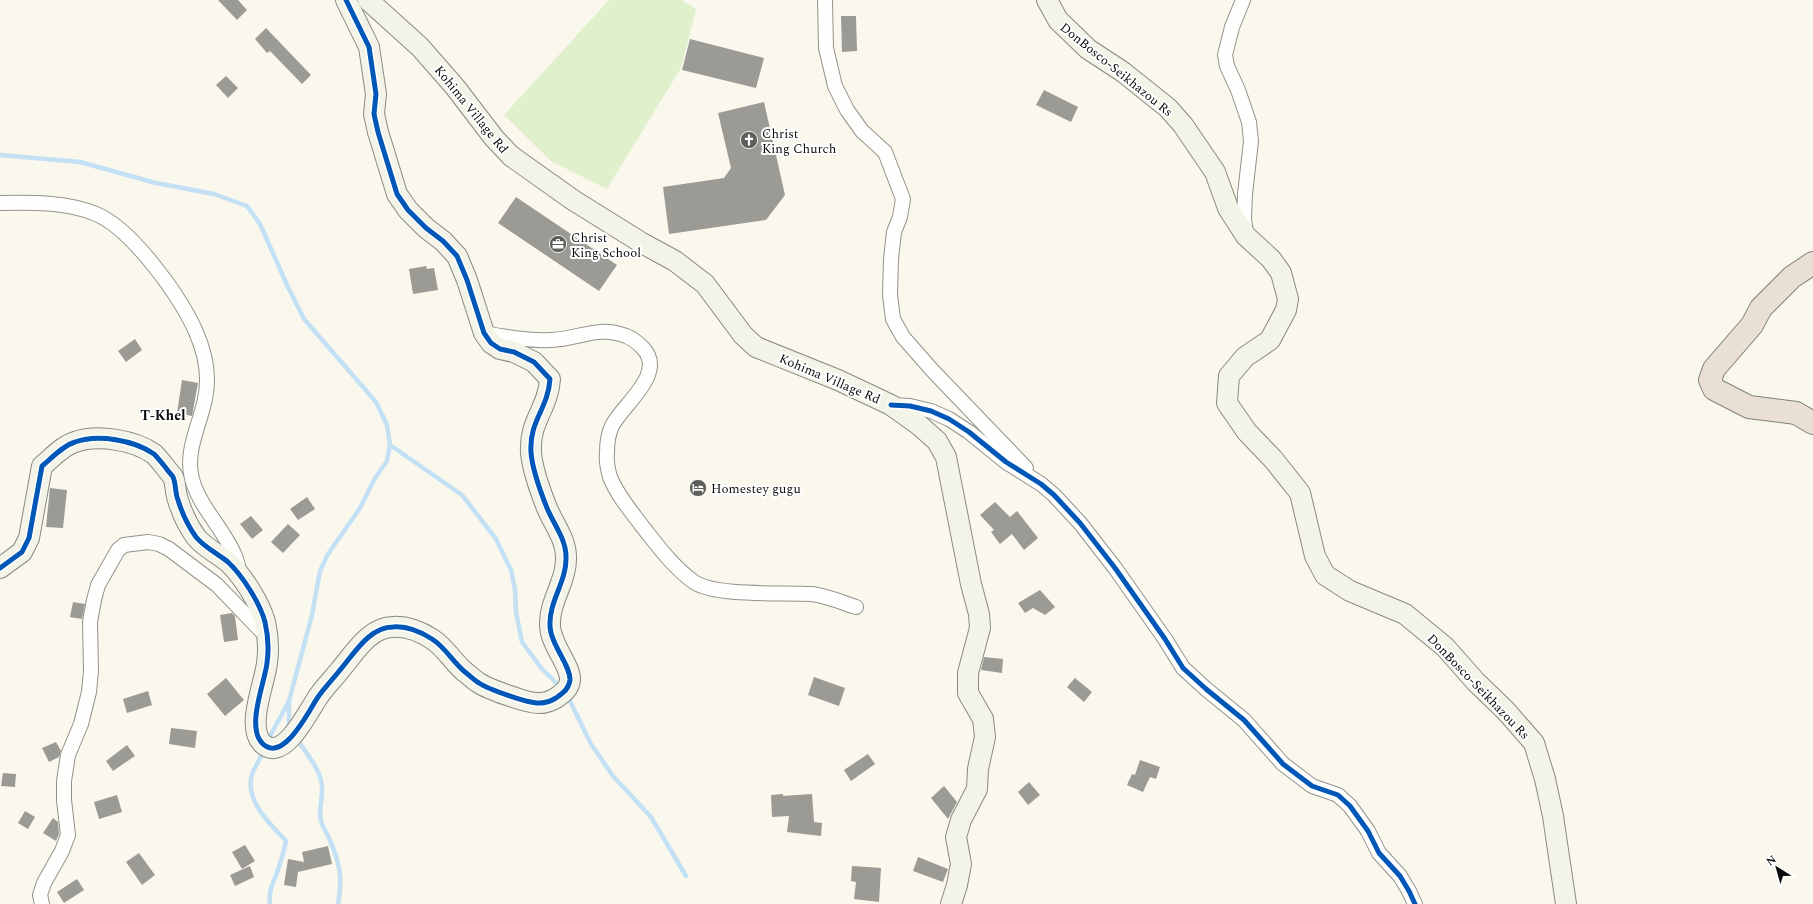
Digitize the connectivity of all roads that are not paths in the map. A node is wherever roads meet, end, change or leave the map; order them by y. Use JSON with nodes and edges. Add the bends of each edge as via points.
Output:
{"nodes":[{"id":1,"x":346,"y":0,"type":"edge"},
{"id":2,"x":368,"y":0,"type":"edge"},
{"id":3,"x":825,"y":0,"type":"edge"},
{"id":4,"x":1047,"y":0,"type":"edge"},
{"id":5,"x":1243,"y":0,"type":"edge"},
{"id":6,"x":0,"y":203,"type":"edge"},
{"id":7,"x":1246,"y":236,"type":"junction"},
{"id":8,"x":1813,"y":263,"type":"edge"},
{"id":9,"x":484,"y":333,"type":"junction"},
{"id":10,"x":892,"y":405,"type":"junction"},
{"id":11,"x":1813,"y":423,"type":"edge"},
{"id":12,"x":1041,"y":484,"type":"junction"},
{"id":13,"x":0,"y":568,"type":"edge"},
{"id":14,"x":241,"y":579,"type":"junction"},
{"id":15,"x":856,"y":607,"type":"dead end"},
{"id":16,"x":267,"y":637,"type":"junction"},
{"id":17,"x":42,"y":904,"type":"edge"},
{"id":18,"x":951,"y":904,"type":"edge"},
{"id":19,"x":1415,"y":904,"type":"edge"},
{"id":20,"x":1566,"y":904,"type":"edge"}],
"edges":[{"from":1,"to":9,"type":"main road","via":[[369,47],[376,94],[374,114],[397,194],[408,210],[457,256]]},
{"from":2,"to":10,"type":"main road","name":"Kohima Village Rd","via":[[420,47],[510,156],[573,200],[675,261],[705,284],[743,335],[756,347]]},
{"from":3,"to":12,"type":"street","via":[[826,48],[835,86],[846,110],[858,126],[885,152],[903,199],[894,232],[891,259],[890,295],[893,319],[903,337],[932,370]]},
{"from":4,"to":7,"type":"main road","name":"DonBosco-Seikhazou Rs","via":[[1058,20],[1083,44],[1168,108],[1183,125],[1215,172],[1228,208]]},
{"from":5,"to":7,"type":"street","via":[[1232,27],[1225,55],[1249,122],[1251,141],[1245,194]]},
{"from":6,"to":14,"type":"street","via":[[38,202],[96,214],[120,229],[137,245],[186,312],[196,332],[207,379],[205,404],[193,440],[192,479],[235,555]]},
{"from":7,"to":20,"type":"main road","name":"DonBosco-Seikhazou Rs","via":[[1272,260],[1281,273],[1288,299],[1286,310],[1270,340],[1245,357],[1229,376],[1227,403],[1247,432],[1300,493],[1315,556],[1325,575],[1350,591],[1405,614],[1445,647],[1534,743],[1553,816]]},
{"from":8,"to":11,"type":"highway","via":[[1792,277],[1761,308],[1752,325],[1714,369],[1710,380],[1714,389],[1749,407],[1796,413]]},
{"from":9,"to":15,"type":"street","via":[[507,338],[552,340],[607,330],[627,336],[646,351],[650,370],[636,396],[612,426],[606,454],[608,467],[610,478],[663,554],[694,582],[704,587],[733,591],[813,594]]},
{"from":9,"to":16,"type":"main road","via":[[491,343],[500,349],[514,352],[534,362],[550,379],[549,392],[531,436],[531,455],[548,509],[566,548],[563,580],[550,614],[550,628],[570,679],[566,692],[551,701],[538,704],[492,689],[463,670],[434,640],[422,633],[390,626],[375,632],[365,640],[320,694],[291,737],[274,748],[266,747],[259,741],[256,719],[268,662]]},
{"from":10,"to":12,"type":"street","via":[[931,411],[949,419],[1006,462]]},
{"from":10,"to":18,"type":"main road","name":"Kohima Village Rd","via":[[937,441],[946,458],[979,614],[980,628],[968,673],[968,693],[983,719],[985,737],[978,769],[977,789],[961,820],[956,837],[961,864]]},
{"from":12,"to":19,"type":"street","via":[[1080,523],[1115,568],[1183,668],[1244,720],[1282,764],[1312,786],[1338,795],[1350,806],[1368,831],[1379,853],[1400,876]]},
{"from":13,"to":14,"type":"main road","via":[[22,552],[29,538],[42,466],[72,443],[96,437],[118,440],[154,454],[173,476],[177,499],[187,523],[198,540],[230,564]]},
{"from":14,"to":16,"type":"main road","via":[[262,611]]},
{"from":16,"to":17,"type":"street","via":[[217,585],[169,549],[148,542],[124,545],[118,550],[98,585],[94,600],[90,622],[92,655],[89,692],[81,724],[68,755],[64,781],[68,835],[62,852],[44,883],[40,895]]}]}
